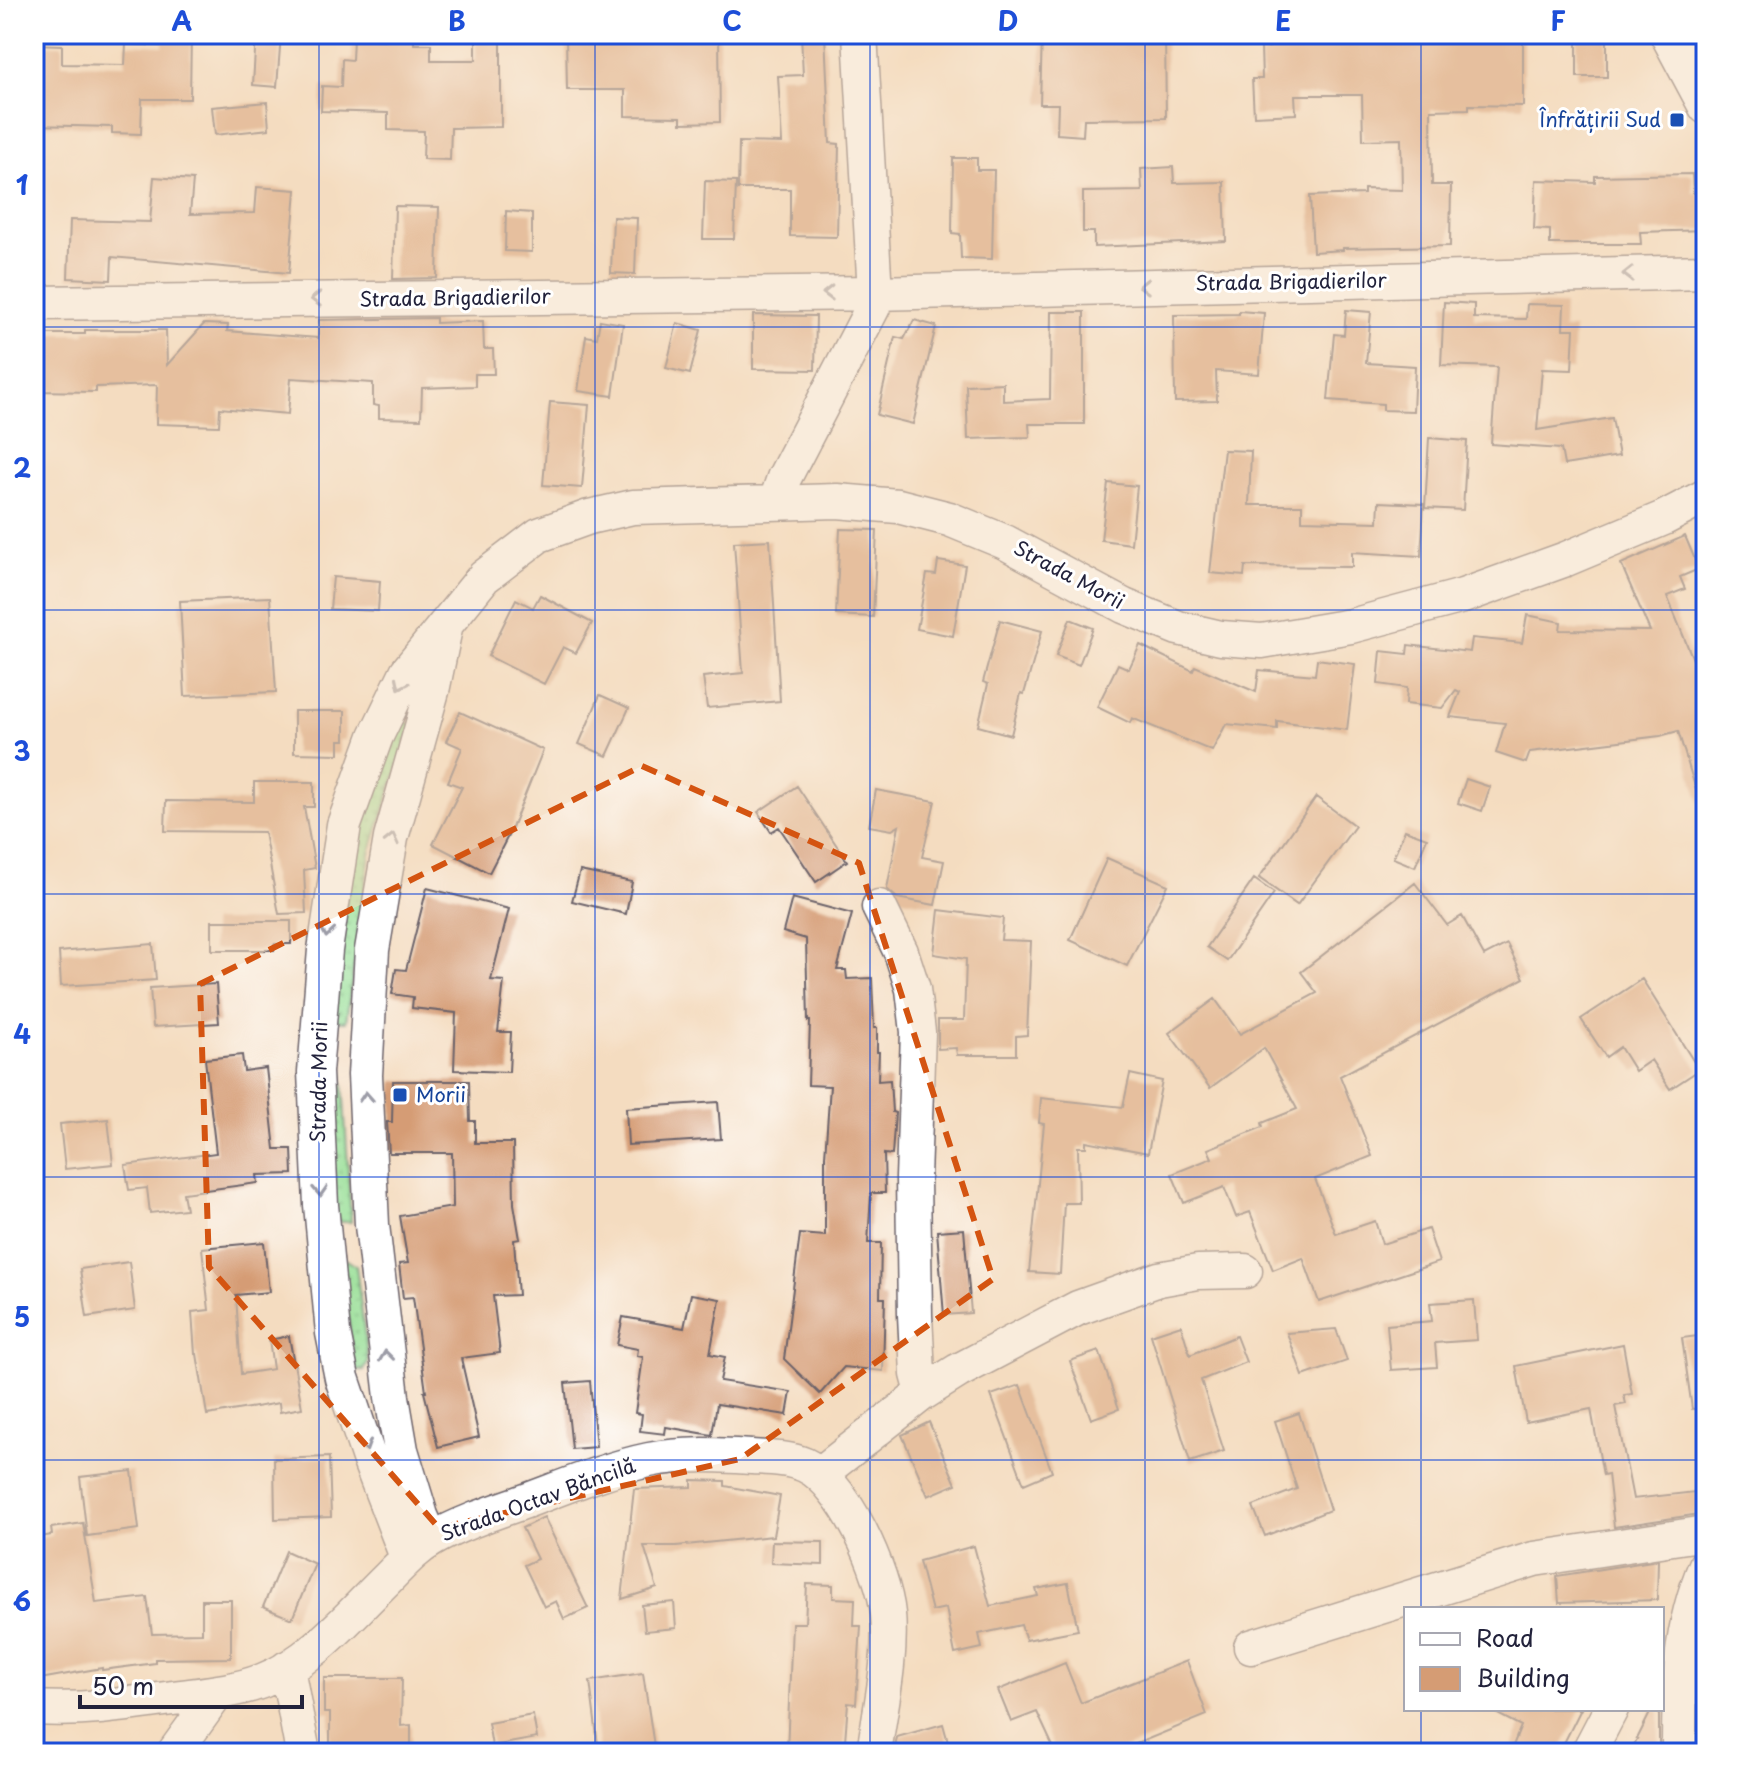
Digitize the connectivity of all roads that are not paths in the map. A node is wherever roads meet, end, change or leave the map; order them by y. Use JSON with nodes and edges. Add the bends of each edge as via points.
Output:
{"nodes":[{"id":1,"x":860,"y":34,"type":"edge"},
{"id":2,"x":1667,"y":34,"type":"edge"},
{"id":3,"x":1706,"y":107,"type":"edge"},
{"id":4,"x":1706,"y":272,"type":"edge"},
{"id":5,"x":875,"y":293,"type":"junction"},
{"id":6,"x":34,"y":303,"type":"edge"},
{"id":7,"x":1706,"y":496,"type":"edge"},
{"id":8,"x":776,"y":501,"type":"junction"},
{"id":9,"x":446,"y":621,"type":"junction"},
{"id":10,"x":879,"y":907,"type":"dead end"},
{"id":11,"x":318,"y":1036,"type":"junction"},
{"id":12,"x":367,"y":1040,"type":"junction"},
{"id":13,"x":373,"y":1238,"type":"junction"},
{"id":14,"x":324,"y":1240,"type":"junction"},
{"id":15,"x":1245,"y":1271,"type":"dead end"},
{"id":16,"x":923,"y":1393,"type":"junction"},
{"id":17,"x":820,"y":1474,"type":"junction"},
{"id":18,"x":1706,"y":1533,"type":"edge"},
{"id":19,"x":419,"y":1548,"type":"junction"},
{"id":20,"x":1706,"y":1565,"type":"edge"},
{"id":21,"x":1251,"y":1647,"type":"dead end"},
{"id":22,"x":287,"y":1668,"type":"junction"},
{"id":23,"x":218,"y":1692,"type":"junction"},
{"id":24,"x":34,"y":1708,"type":"edge"},
{"id":25,"x":1610,"y":1711,"type":"edge"},
{"id":26,"x":174,"y":1753,"type":"edge"},
{"id":27,"x":303,"y":1753,"type":"edge"},
{"id":28,"x":874,"y":1753,"type":"edge"},
{"id":29,"x":1588,"y":1753,"type":"edge"},
{"id":30,"x":1679,"y":1753,"type":"edge"}],
"edges":[{"from":1,"to":5,"type":"street"},
{"from":2,"to":3,"type":"street"},
{"from":4,"to":5,"type":"street","name":"Strada Brigadierilor","one_way":true},
{"from":5,"to":6,"type":"street","name":"Strada Brigadierilor","one_way":true},
{"from":5,"to":8,"type":"street","via":[[867,322]]},
{"from":7,"to":8,"type":"street","name":"Strada Morii","via":[[1566,559],[1463,596],[1351,626],[1262,641],[1178,628],[949,519],[898,506]]},
{"from":8,"to":9,"type":"street","name":"Strada Morii","via":[[633,507],[539,535],[484,577]]},
{"from":9,"to":11,"type":"street","name":"Strada Morii","one_way":true,"via":[[407,672],[376,736],[344,825]]},
{"from":12,"to":9,"type":"street","name":"Strada Morii","one_way":true,"via":[[372,950],[391,838]]},
{"from":10,"to":16,"type":"street","via":[[913,989],[918,1032],[913,1210]]},
{"from":11,"to":12,"type":"street"},
{"from":11,"to":14,"type":"street","name":"Strada Morii","one_way":true,"via":[[315,1072]]},
{"from":13,"to":12,"type":"street","name":"Strada Morii","one_way":true},
{"from":13,"to":14,"type":"street"},
{"from":19,"to":13,"type":"street","name":"Strada Morii","one_way":true,"via":[[392,1397]]},
{"from":14,"to":19,"type":"street","name":"Strada Morii","one_way":true,"via":[[342,1378],[374,1473]]},
{"from":15,"to":16,"type":"street","via":[[1198,1272],[1123,1290],[1078,1308]]},
{"from":16,"to":17,"type":"street"},
{"from":17,"to":19,"type":"street","name":"Strada Octav Băncilă","via":[[781,1459],[706,1454],[649,1460],[466,1523]]},
{"from":17,"to":28,"type":"street","via":[[856,1527],[883,1582],[886,1661]]},
{"from":18,"to":21,"type":"street","via":[[1534,1559]]},
{"from":19,"to":22,"type":"street","name":"Strada Octav Băncilă","via":[[337,1628]]},
{"from":20,"to":30,"type":"street","via":[[1682,1647]]},
{"from":22,"to":23,"type":"street","name":"Strada Octav Băncilă"},
{"from":22,"to":27,"type":"street"},
{"from":23,"to":24,"type":"street","name":"Strada Octav Băncilă","via":[[88,1710]]},
{"from":23,"to":26,"type":"street"},
{"from":25,"to":29,"type":"street"}]}
